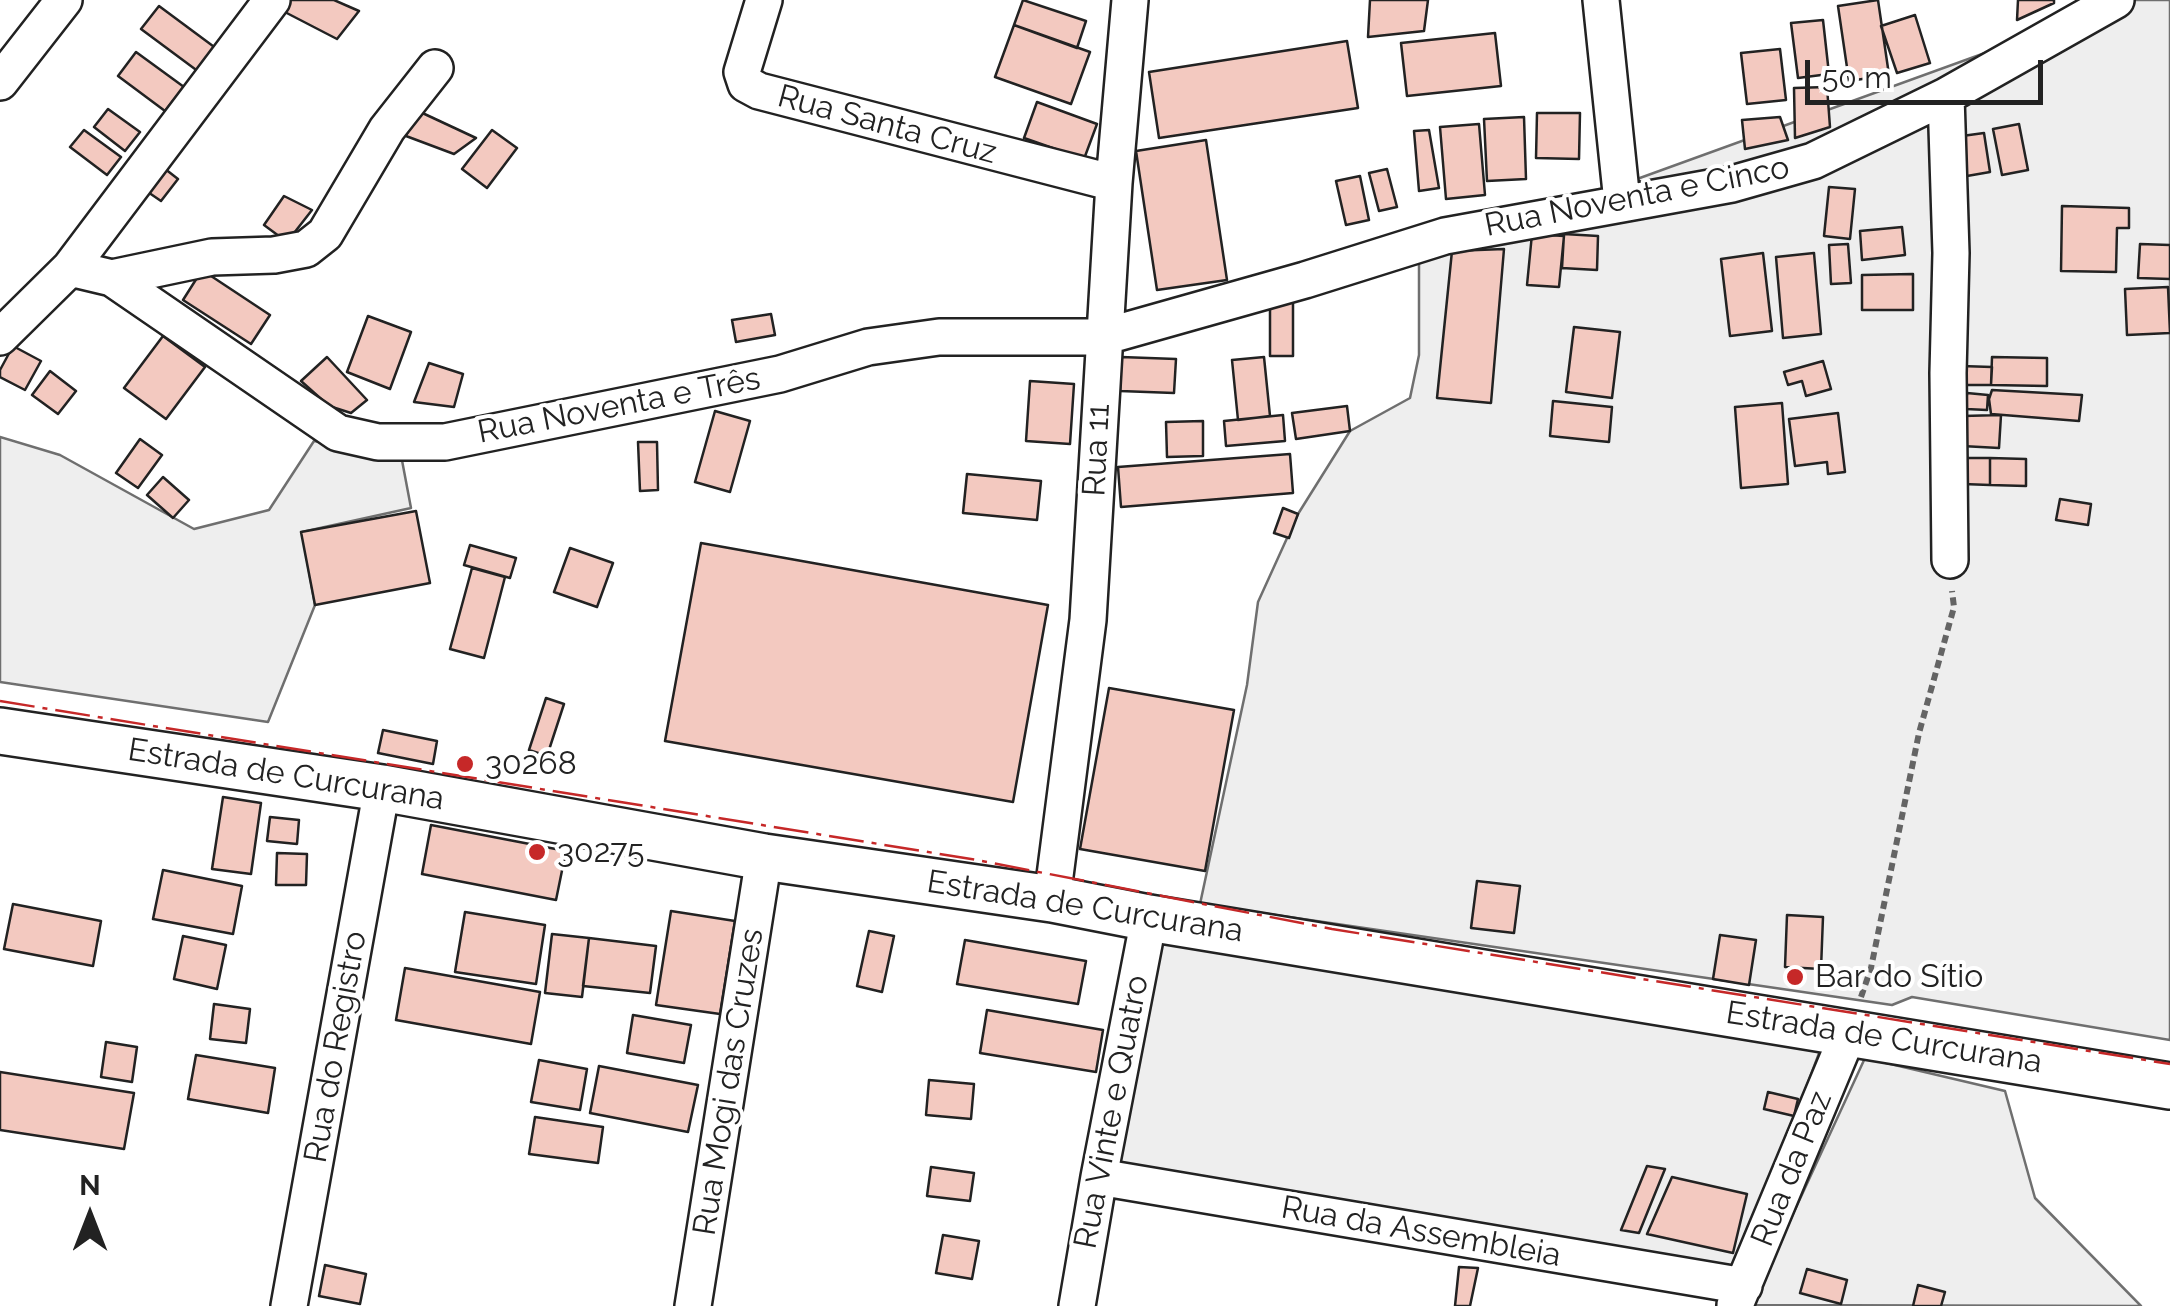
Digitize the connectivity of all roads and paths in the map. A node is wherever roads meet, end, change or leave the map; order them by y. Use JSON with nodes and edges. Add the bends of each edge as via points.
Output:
{"nodes":[{"id":1,"x":64,"y":0,"type":"edge"},
{"id":2,"x":272,"y":0,"type":"edge"},
{"id":3,"x":764,"y":0,"type":"edge"},
{"id":4,"x":1130,"y":0,"type":"edge"},
{"id":5,"x":1601,"y":0,"type":"edge"},
{"id":6,"x":2116,"y":0,"type":"edge"},
{"id":7,"x":435,"y":68,"type":"dead end"},
{"id":8,"x":0,"y":82,"type":"edge"},
{"id":9,"x":1946,"y":96,"type":"junction"},
{"id":10,"x":1114,"y":183,"type":"junction"},
{"id":11,"x":1622,"y":202,"type":"junction"},
{"id":12,"x":70,"y":268,"type":"junction"},
{"id":13,"x":112,"y":278,"type":"junction"},
{"id":14,"x":1304,"y":280,"type":"joint"},
{"id":15,"x":1103,"y":336,"type":"junction"},
{"id":16,"x":0,"y":338,"type":"edge"},
{"id":17,"x":1950,"y":560,"type":"joint"},
{"id":18,"x":0,"y":731,"type":"edge"},
{"id":19,"x":382,"y":788,"type":"junction"},
{"id":20,"x":764,"y":857,"type":"junction"},
{"id":21,"x":1052,"y":900,"type":"junction"},
{"id":22,"x":1149,"y":918,"type":"junction"},
{"id":23,"x":1849,"y":1032,"type":"junction"},
{"id":24,"x":2170,"y":1086,"type":"edge"},
{"id":25,"x":1099,"y":1178,"type":"junction"},
{"id":26,"x":1739,"y":1296,"type":"edge"},
{"id":27,"x":289,"y":1306,"type":"edge"},
{"id":28,"x":694,"y":1306,"type":"edge"},
{"id":29,"x":1077,"y":1306,"type":"edge"}],
"edges":[{"from":1,"to":8,"type":"street"},
{"from":2,"to":12,"type":"street"},
{"from":3,"to":10,"type":"street","name":"Rua Santa Cruz","via":[[742,72],[759,92]]},
{"from":4,"to":10,"type":"street","name":"Rua 11"},
{"from":5,"to":11,"type":"street"},
{"from":6,"to":9,"type":"street","name":"Rua Noventa e Cinco"},
{"from":7,"to":13,"type":"street","via":[[387,128],[325,234],[306,249],[212,257]]},
{"from":9,"to":11,"type":"street","name":"Rua Noventa e Cinco","via":[[1813,161],[1732,184]]},
{"from":9,"to":17,"type":"street"},
{"from":10,"to":15,"type":"street","name":"Rua 11"},
{"from":11,"to":14,"type":"street","name":"Rua Noventa e Cinco","via":[[1445,236]]},
{"from":12,"to":13,"type":"street","name":"Rua Noventa e Três"},
{"from":12,"to":16,"type":"street"},
{"from":13,"to":15,"type":"street","name":"Rua Noventa e Três","via":[[338,433],[378,442],[445,442],[939,336]]},
{"from":14,"to":15,"type":"street","name":"Rua Noventa e Três"},
{"from":15,"to":21,"type":"street","name":"Rua 11","via":[[1088,620]]},
{"from":17,"to":23,"type":"path","via":[[1954,607],[1919,733],[1871,968]]},
{"from":18,"to":19,"type":"main road","name":"Estrada de Curcurana"},
{"from":19,"to":20,"type":"main road","name":"Estrada de Curcurana"},
{"from":19,"to":27,"type":"street","name":"Rua do Registro"},
{"from":20,"to":21,"type":"main road","name":"Estrada de Curcurana"},
{"from":20,"to":28,"type":"street","name":"Rua Mogi das Cruzes"},
{"from":21,"to":22,"type":"main road","name":"Estrada de Curcurana"},
{"from":22,"to":23,"type":"main road","name":"Estrada de Curcurana"},
{"from":22,"to":25,"type":"street","name":"Rua Vinte e Quatro"},
{"from":23,"to":24,"type":"main road","name":"Estrada de Curcurana"},
{"from":23,"to":26,"type":"street","name":"Rua da Paz"},
{"from":25,"to":26,"type":"street","name":"Rua da Assembleia"},
{"from":25,"to":29,"type":"street","name":"Rua Vinte e Quatro"}]}
